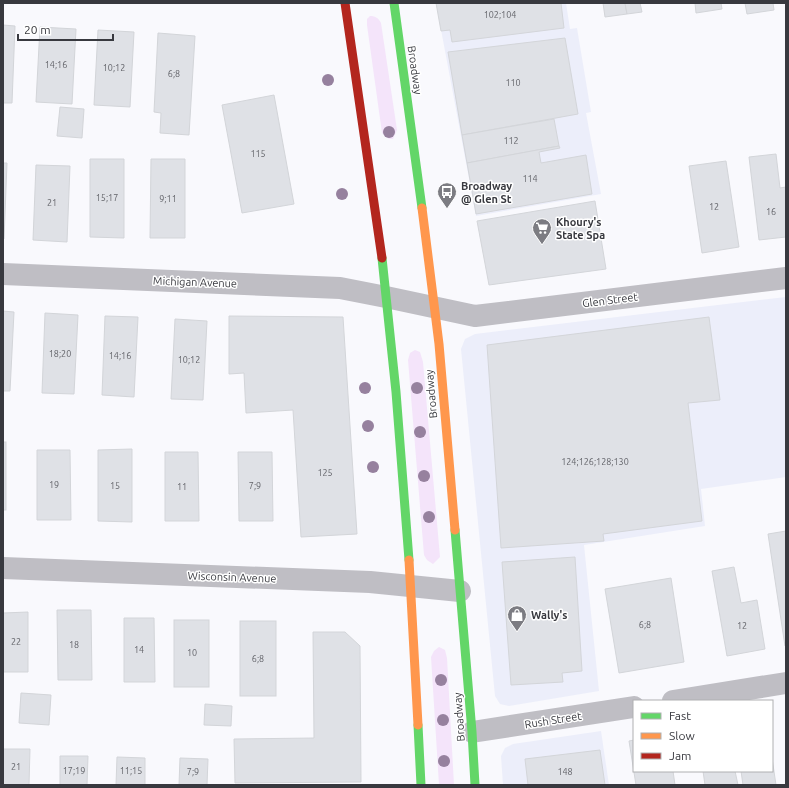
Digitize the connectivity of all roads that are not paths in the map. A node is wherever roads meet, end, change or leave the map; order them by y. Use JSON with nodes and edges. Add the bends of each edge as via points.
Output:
{"nodes":[{"id":1,"x":345,"y":3,"type":"edge"},
{"id":2,"x":394,"y":3,"type":"edge"},
{"id":3,"x":3,"y":274,"type":"edge"},
{"id":4,"x":786,"y":278,"type":"edge"},
{"id":5,"x":386,"y":297,"type":"junction"},
{"id":6,"x":435,"y":307,"type":"junction"},
{"id":7,"x":3,"y":568,"type":"edge"},
{"id":8,"x":411,"y":586,"type":"junction"},
{"id":9,"x":460,"y":591,"type":"junction"},
{"id":10,"x":786,"y":683,"type":"edge"},
{"id":11,"x":679,"y":700,"type":"edge"},
{"id":12,"x":633,"y":707,"type":"edge"},
{"id":13,"x":472,"y":732,"type":"junction"},
{"id":14,"x":421,"y":785,"type":"edge"},
{"id":15,"x":475,"y":785,"type":"edge"}],
"edges":[{"from":1,"to":5,"type":"main road"},
{"from":2,"to":6,"type":"main road","name":"Broadway"},
{"from":3,"to":5,"type":"street","name":"Michigan Avenue","via":[[340,288]]},
{"from":4,"to":6,"type":"street","name":"Glen Street","via":[[475,316]]},
{"from":5,"to":6,"type":"street","name":"Michigan Avenue"},
{"from":5,"to":8,"type":"main road"},
{"from":6,"to":9,"type":"main road","name":"Broadway"},
{"from":7,"to":8,"type":"street","name":"Wisconsin Avenue","via":[[370,582]]},
{"from":8,"to":9,"type":"street","name":"Wisconsin Avenue"},
{"from":8,"to":14,"type":"main road"},
{"from":9,"to":13,"type":"main road","name":"Broadway"},
{"from":10,"to":11,"type":"street"},
{"from":12,"to":13,"type":"street","name":"Rush Street"},
{"from":13,"to":15,"type":"main road","name":"Broadway"}]}
